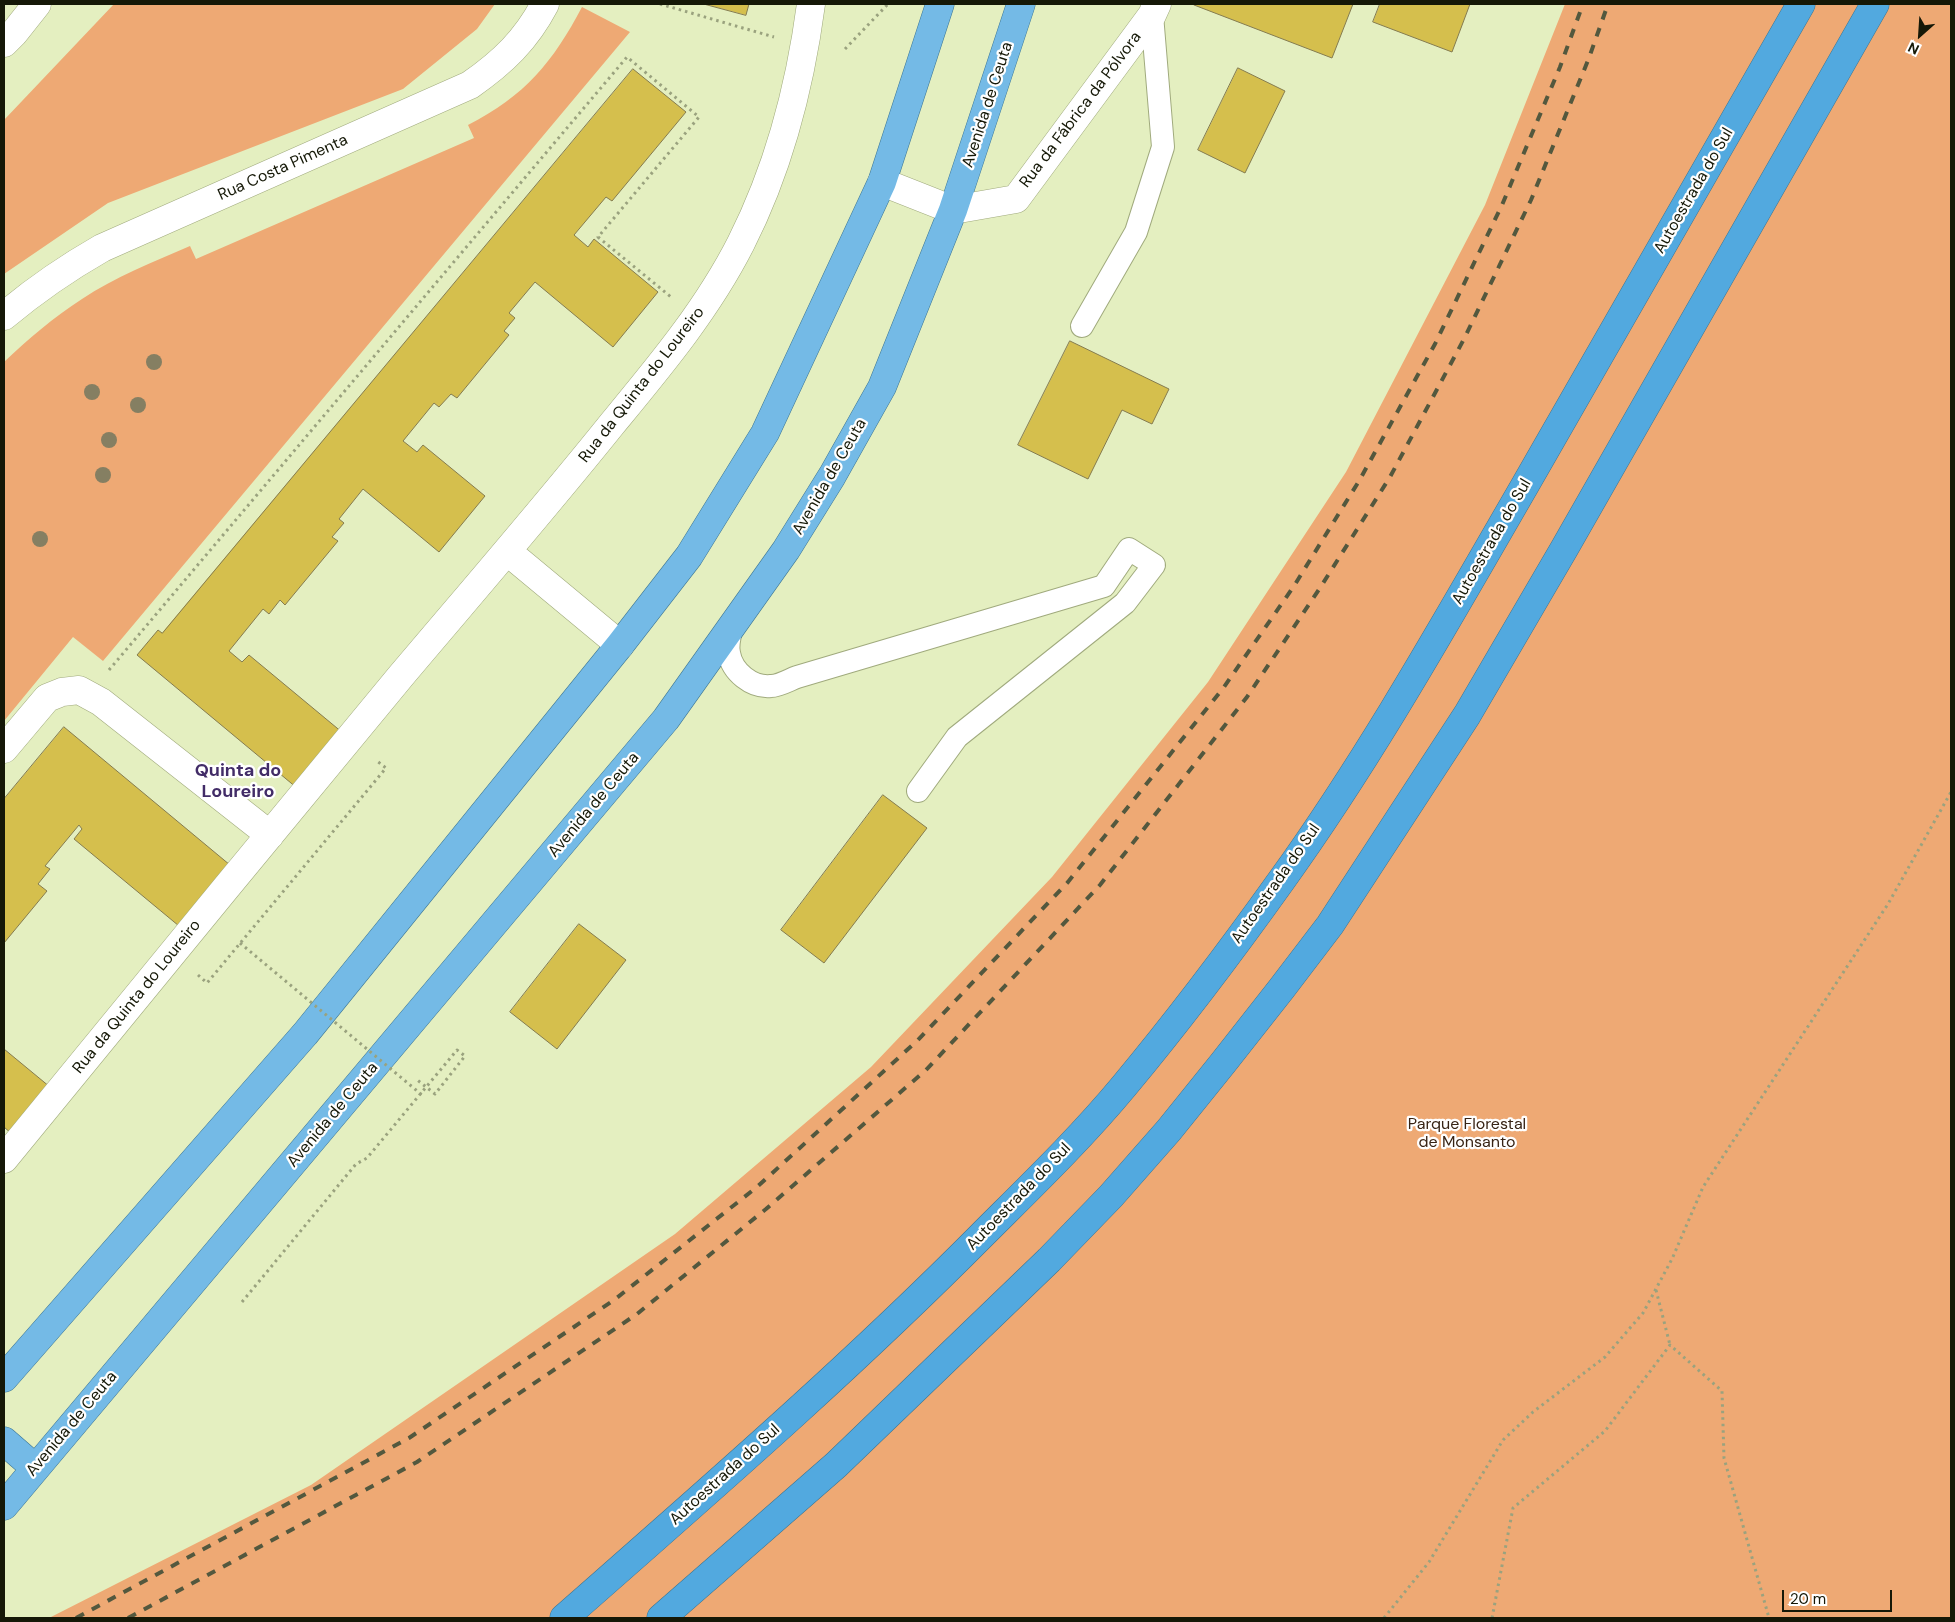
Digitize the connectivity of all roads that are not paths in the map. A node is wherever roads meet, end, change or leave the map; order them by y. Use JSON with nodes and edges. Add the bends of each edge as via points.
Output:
{"nodes":[{"id":1,"x":37,"y":4,"type":"edge"},
{"id":2,"x":545,"y":4,"type":"edge"},
{"id":3,"x":811,"y":4,"type":"edge"},
{"id":4,"x":940,"y":4,"type":"edge"},
{"id":5,"x":1021,"y":4,"type":"edge"},
{"id":6,"x":1801,"y":4,"type":"edge"},
{"id":7,"x":1875,"y":4,"type":"edge"},
{"id":8,"x":1154,"y":10,"type":"edge"},
{"id":9,"x":4,"y":43,"type":"edge"},
{"id":10,"x":882,"y":182,"type":"junction"},
{"id":11,"x":953,"y":210,"type":"junction"},
{"id":12,"x":4,"y":316,"type":"edge"},
{"id":13,"x":1082,"y":326,"type":"dead end"},
{"id":14,"x":508,"y":552,"type":"junction"},
{"id":15,"x":732,"y":626,"type":"junction"},
{"id":16,"x":620,"y":645,"type":"junction"},
{"id":17,"x":4,"y":749,"type":"edge"},
{"id":18,"x":918,"y":791,"type":"dead end"},
{"id":19,"x":270,"y":835,"type":"junction"},
{"id":20,"x":4,"y":1159,"type":"edge"},
{"id":21,"x":4,"y":1378,"type":"edge"},
{"id":22,"x":4,"y":1441,"type":"edge"},
{"id":23,"x":35,"y":1468,"type":"junction"},
{"id":24,"x":4,"y":1506,"type":"edge"},
{"id":25,"x":564,"y":1618,"type":"edge"},
{"id":26,"x":661,"y":1618,"type":"edge"}],
"edges":[{"from":1,"to":9,"type":"street"},
{"from":2,"to":12,"type":"street","name":"Rua Costa Pimenta","via":[[518,46],[470,85],[102,248],[65,269]]},
{"from":3,"to":14,"type":"street","name":"Rua da Quinta do Loureiro","via":[[795,98],[781,147],[762,196],[716,288],[687,331]]},
{"from":4,"to":10,"type":"highway"},
{"from":5,"to":11,"type":"highway","name":"Avenida de Ceuta"},
{"from":6,"to":25,"type":"highway","name":"Autoestrada do Sul","via":[[1413,677],[1282,879],[1181,1016],[1119,1092],[908,1309],[815,1396]]},
{"from":7,"to":26,"type":"highway","via":[[1468,715],[1330,925],[1169,1130],[1050,1260],[836,1465]]},
{"from":8,"to":11,"type":"street","name":"Rua da Fábrica da Pólvora","via":[[1016,198]]},
{"from":8,"to":13,"type":"lane","via":[[1162,147],[1136,232]]},
{"from":10,"to":11,"type":"street"},
{"from":10,"to":16,"type":"highway","via":[[765,433],[688,556]]},
{"from":11,"to":15,"type":"highway","name":"Avenida de Ceuta","via":[[882,387],[786,550]]},
{"from":14,"to":16,"type":"street"},
{"from":14,"to":19,"type":"street","name":"Rua da Quinta do Loureiro","via":[[401,675]]},
{"from":15,"to":18,"type":"lane","via":[[729,654],[735,667],[756,685],[772,686],[1104,586],[1128,549],[1154,565],[1125,603],[956,737]]},
{"from":15,"to":23,"type":"highway","name":"Avenida de Ceuta","via":[[666,719]]},
{"from":16,"to":21,"type":"highway","via":[[305,1034]]},
{"from":17,"to":19,"type":"street","via":[[47,698],[79,690],[89,694]]},
{"from":19,"to":20,"type":"street","name":"Rua da Quinta do Loureiro"},
{"from":22,"to":23,"type":"highway"},
{"from":23,"to":24,"type":"highway","name":"Avenida de Ceuta"}]}
